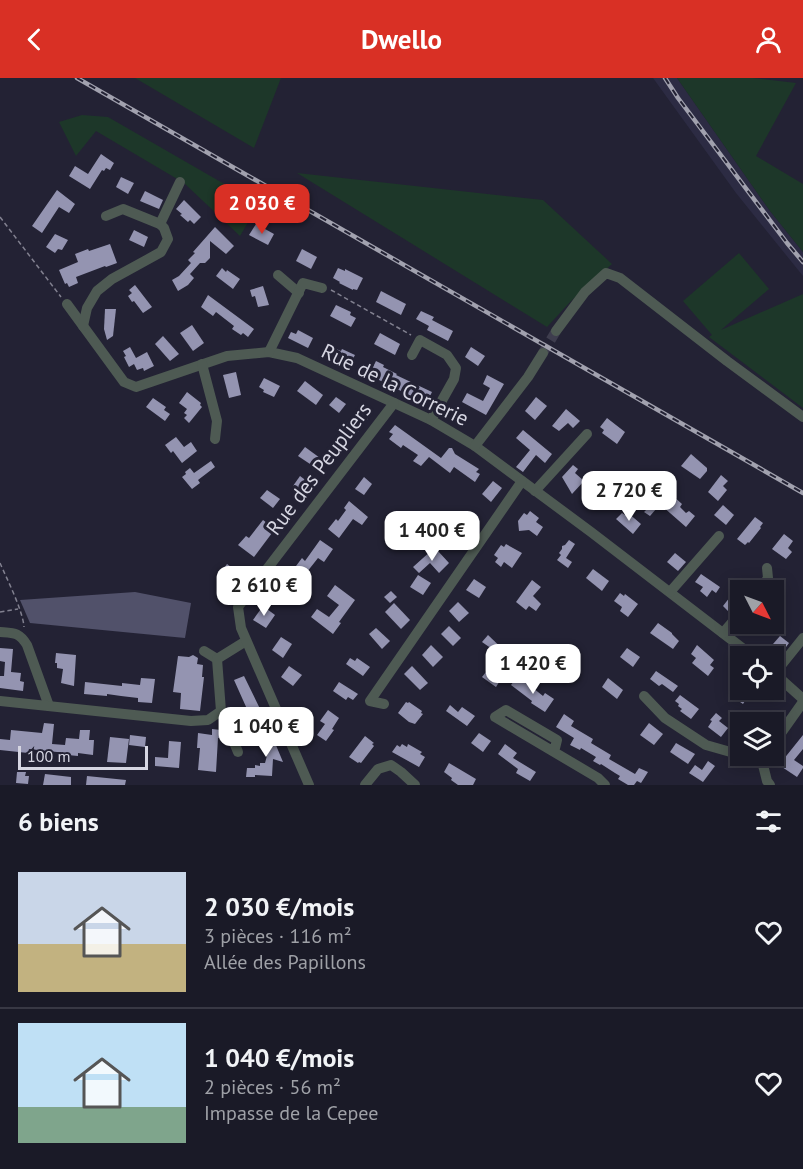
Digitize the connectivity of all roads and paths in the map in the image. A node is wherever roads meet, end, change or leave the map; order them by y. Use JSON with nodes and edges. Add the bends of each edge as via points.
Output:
{"nodes":[{"id":1,"x":180,"y":182,"type":"dead end"},
{"id":2,"x":106,"y":216,"type":"dead end"},
{"id":3,"x":0,"y":217,"type":"edge"},
{"id":4,"x":160,"y":224,"type":"junction"},
{"id":5,"x":278,"y":275,"type":"dead end"},
{"id":6,"x":322,"y":288,"type":"joint"},
{"id":7,"x":299,"y":292,"type":"junction"},
{"id":8,"x":67,"y":304,"type":"joint"},
{"id":9,"x":83,"y":326,"type":"junction"},
{"id":10,"x":556,"y":331,"type":"tunnel mouth"},
{"id":11,"x":420,"y":340,"type":"junction"},
{"id":12,"x":269,"y":352,"type":"junction"},
{"id":13,"x":543,"y":352,"type":"tunnel mouth"},
{"id":14,"x":412,"y":355,"type":"dead end"},
{"id":15,"x":202,"y":364,"type":"junction"},
{"id":16,"x":394,"y":403,"type":"junction"},
{"id":17,"x":803,"y":417,"type":"edge"},
{"id":18,"x":431,"y":420,"type":"junction"},
{"id":19,"x":586,"y":434,"type":"dead end"},
{"id":20,"x":215,"y":439,"type":"dead end"},
{"id":21,"x":475,"y":446,"type":"junction"},
{"id":22,"x":522,"y":481,"type":"junction"},
{"id":23,"x":535,"y":491,"type":"junction"},
{"id":24,"x":719,"y":536,"type":"dead end"},
{"id":25,"x":0,"y":564,"type":"edge"},
{"id":26,"x":767,"y":568,"type":"dead end"},
{"id":27,"x":767,"y":580,"type":"edge"},
{"id":28,"x":670,"y":592,"type":"junction"},
{"id":29,"x":19,"y":609,"type":"junction"},
{"id":30,"x":0,"y":612,"type":"edge"},
{"id":31,"x":730,"y":625,"type":"edge"},
{"id":32,"x":0,"y":632,"type":"edge"},
{"id":33,"x":723,"y":633,"type":"junction"},
{"id":34,"x":21,"y":636,"type":"junction"},
{"id":35,"x":803,"y":638,"type":"edge"},
{"id":36,"x":246,"y":640,"type":"junction"},
{"id":37,"x":740,"y":646,"type":"edge"},
{"id":38,"x":204,"y":651,"type":"dead end"},
{"id":39,"x":217,"y":659,"type":"junction"},
{"id":40,"x":784,"y":661,"type":"edge"},
{"id":41,"x":784,"y":682,"type":"edge"},
{"id":42,"x":644,"y":696,"type":"dead end"},
{"id":43,"x":803,"y":700,"type":"edge"},
{"id":44,"x":0,"y":701,"type":"edge"},
{"id":45,"x":384,"y":704,"type":"dead end"},
{"id":46,"x":49,"y":706,"type":"junction"},
{"id":47,"x":221,"y":711,"type":"junction"},
{"id":48,"x":784,"y":728,"type":"edge"},
{"id":49,"x":238,"y":752,"type":"dead end"},
{"id":50,"x":554,"y":752,"type":"junction"},
{"id":51,"x":730,"y":752,"type":"edge"},
{"id":52,"x":764,"y":766,"type":"edge"},
{"id":53,"x":309,"y":785,"type":"edge"},
{"id":54,"x":365,"y":785,"type":"edge"},
{"id":55,"x":415,"y":785,"type":"edge"},
{"id":56,"x":605,"y":785,"type":"edge"},
{"id":57,"x":770,"y":785,"type":"edge"}],
"edges":[{"from":1,"to":4,"type":"street"},
{"from":2,"to":4,"type":"street","via":[[123,209]]},
{"from":3,"to":8,"type":"path"},
{"from":4,"to":9,"type":"street","via":[[168,239],[161,252],[97,291]]},
{"from":5,"to":7,"type":"street"},
{"from":6,"to":7,"type":"street","via":[[303,283]]},
{"from":6,"to":11,"type":"path","via":[[335,291]]},
{"from":7,"to":12,"type":"street"},
{"from":8,"to":9,"type":"street","name":"Rue de la Correrie"},
{"from":9,"to":15,"type":"street","name":"Rue de la Correrie","via":[[124,382],[136,387]]},
{"from":10,"to":17,"type":"street","via":[[585,292],[606,273],[620,278]]},
{"from":11,"to":14,"type":"street"},
{"from":11,"to":18,"type":"street","via":[[447,355],[456,368]]},
{"from":12,"to":15,"type":"street","name":"Rue de la Correrie","via":[[227,356]]},
{"from":12,"to":16,"type":"street","name":"Rue de la Correrie","via":[[297,358]]},
{"from":13,"to":21,"type":"street"},
{"from":15,"to":20,"type":"street","via":[[217,421]]},
{"from":16,"to":18,"type":"street","name":"Rue de la Correrie"},
{"from":16,"to":36,"type":"street","name":"Rue des Peupliers","via":[[238,607]]},
{"from":18,"to":21,"type":"street","name":"Rue de la Correrie"},
{"from":19,"to":23,"type":"street"},
{"from":21,"to":22,"type":"street","name":"Rue de la Correrie"},
{"from":22,"to":23,"type":"street","name":"Rue de la Correrie"},
{"from":22,"to":45,"type":"street","via":[[370,701]]},
{"from":23,"to":28,"type":"street","name":"Rue de la Correrie"},
{"from":24,"to":28,"type":"street"},
{"from":25,"to":29,"type":"path"},
{"from":26,"to":27,"type":"street"},
{"from":28,"to":33,"type":"street","name":"Rue de la Correrie"},
{"from":29,"to":30,"type":"path"},
{"from":29,"to":34,"type":"path","via":[[24,622]]},
{"from":31,"to":33,"type":"street"},
{"from":32,"to":34,"type":"street"},
{"from":33,"to":37,"type":"street","name":"Rue de la Correrie"},
{"from":34,"to":46,"type":"street"},
{"from":35,"to":40,"type":"street"},
{"from":36,"to":39,"type":"street"},
{"from":36,"to":53,"type":"street","name":"Rue des Peupliers"},
{"from":38,"to":39,"type":"street"},
{"from":39,"to":47,"type":"street"},
{"from":41,"to":43,"type":"street"},
{"from":42,"to":51,"type":"street","via":[[665,718],[706,745]]},
{"from":43,"to":48,"type":"street"},
{"from":44,"to":46,"type":"street"},
{"from":46,"to":47,"type":"street","via":[[191,721],[208,720]]},
{"from":47,"to":49,"type":"street"},
{"from":50,"to":50,"type":"street","via":[[557,740],[506,710],[495,717]]},
{"from":50,"to":56,"type":"street"},
{"from":52,"to":57,"type":"street"},
{"from":54,"to":55,"type":"street","via":[[378,769],[391,765]]}]}
